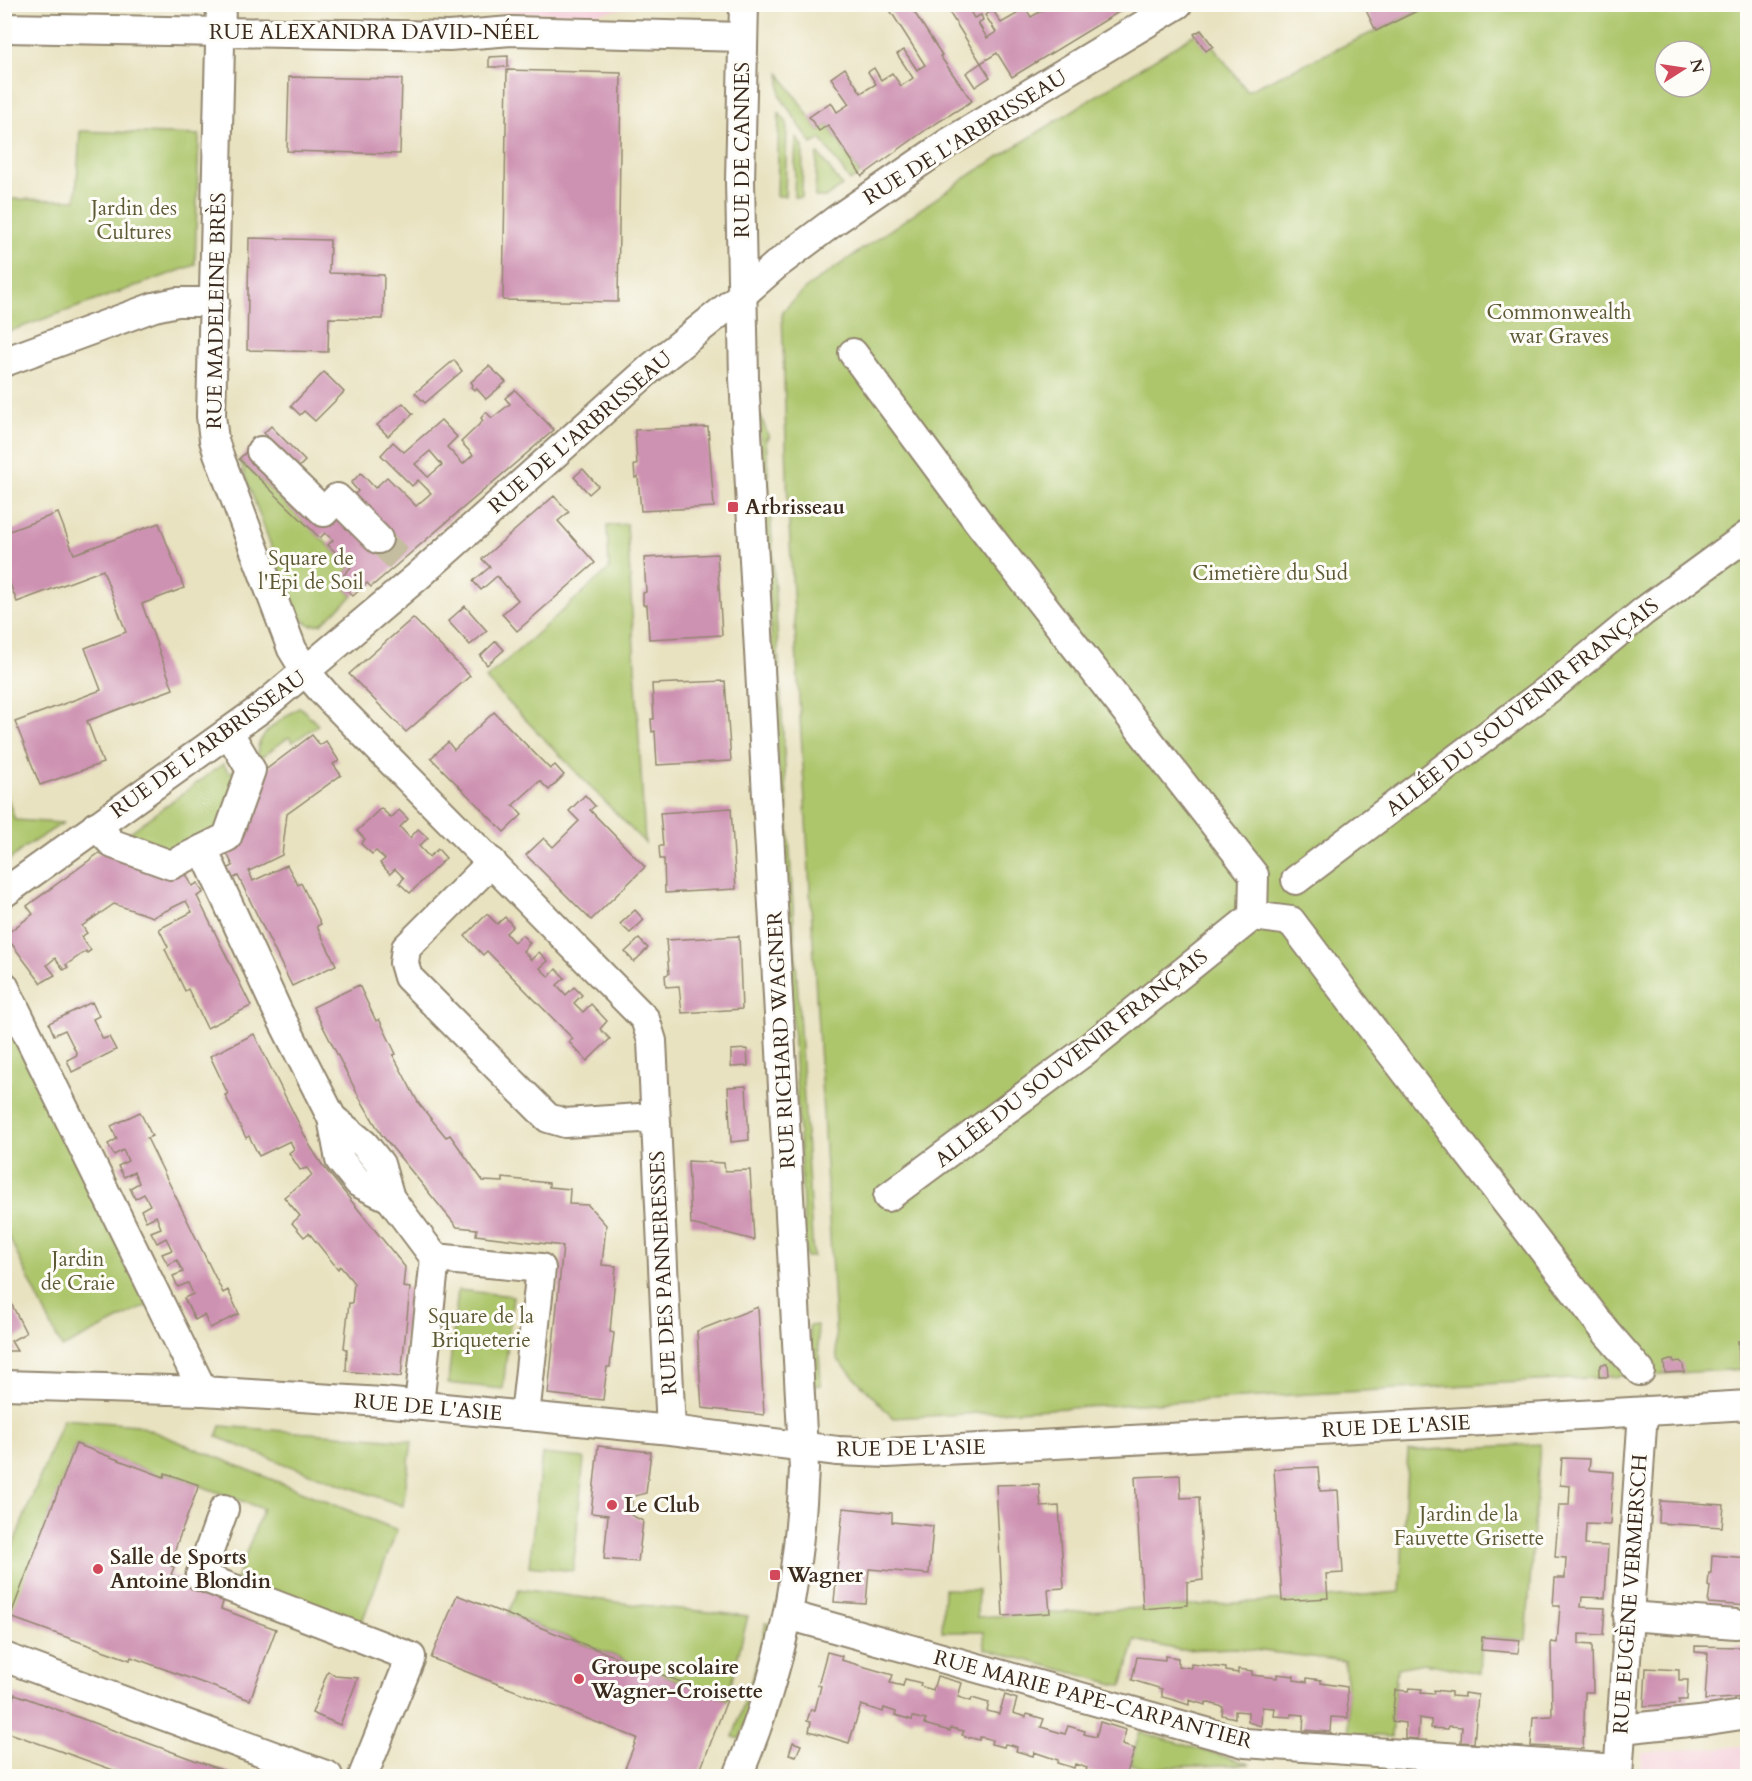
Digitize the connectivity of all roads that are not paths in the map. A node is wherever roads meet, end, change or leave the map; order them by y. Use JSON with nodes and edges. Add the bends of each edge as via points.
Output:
{"nodes":[{"id":1,"x":221,"y":4,"type":"edge"},
{"id":2,"x":744,"y":4,"type":"edge"},
{"id":3,"x":1179,"y":4,"type":"edge"},
{"id":4,"x":4,"y":28,"type":"edge"},
{"id":5,"x":220,"y":32,"type":"junction"},
{"id":6,"x":743,"y":37,"type":"junction"},
{"id":7,"x":742,"y":295,"type":"junction"},
{"id":8,"x":215,"y":302,"type":"junction"},
{"id":9,"x":853,"y":353,"type":"dead end"},
{"id":10,"x":4,"y":362,"type":"edge"},
{"id":11,"x":261,"y":451,"type":"dead end"},
{"id":12,"x":1748,"y":535,"type":"edge"},
{"id":13,"x":378,"y":538,"type":"tunnel mouth"},
{"id":14,"x":306,"y":672,"type":"junction"},
{"id":15,"x":229,"y":733,"type":"junction"},
{"id":16,"x":96,"y":826,"type":"junction"},
{"id":17,"x":203,"y":849,"type":"junction"},
{"id":18,"x":492,"y":862,"type":"junction"},
{"id":19,"x":1254,"y":875,"type":"junction"},
{"id":20,"x":1296,"y":880,"type":"junction"},
{"id":21,"x":4,"y":892,"type":"edge"},
{"id":22,"x":1253,"y":916,"type":"junction"},
{"id":23,"x":1291,"y":921,"type":"junction"},
{"id":24,"x":4,"y":986,"type":"edge"},
{"id":25,"x":655,"y":1117,"type":"junction"},
{"id":26,"x":888,"y":1197,"type":"dead end"},
{"id":27,"x":435,"y":1258,"type":"junction"},
{"id":28,"x":1640,"y":1371,"type":"dead end"},
{"id":29,"x":4,"y":1385,"type":"edge"},
{"id":30,"x":203,"y":1391,"type":"junction"},
{"id":31,"x":418,"y":1405,"type":"junction"},
{"id":32,"x":1748,"y":1405,"type":"edge"},
{"id":33,"x":1643,"y":1413,"type":"junction"},
{"id":34,"x":525,"y":1416,"type":"junction"},
{"id":35,"x":671,"y":1430,"type":"junction"},
{"id":36,"x":804,"y":1447,"type":"junction"},
{"id":37,"x":224,"y":1509,"type":"dead end"},
{"id":38,"x":788,"y":1615,"type":"junction"},
{"id":39,"x":1628,"y":1616,"type":"junction"},
{"id":40,"x":1736,"y":1624,"type":"dead end"},
{"id":41,"x":4,"y":1658,"type":"edge"},
{"id":42,"x":1748,"y":1714,"type":"edge"},
{"id":43,"x":1621,"y":1729,"type":"junction"},
{"id":44,"x":1618,"y":1773,"type":"edge"},
{"id":45,"x":328,"y":1776,"type":"edge"},
{"id":46,"x":363,"y":1776,"type":"edge"},
{"id":47,"x":738,"y":1776,"type":"edge"}],
"edges":[{"from":1,"to":5,"type":"street","name":"RUE MADELEINE BRÈS"},
{"from":2,"to":6,"type":"street","name":"RUE DE CANNES"},
{"from":3,"to":7,"type":"street","name":"RUE DE L'ARBRISSEAU","via":[[932,154],[836,220]]},
{"from":4,"to":5,"type":"street","name":"RUE ALEXANDRA DAVID-NÉEL"},
{"from":5,"to":6,"type":"street","name":"RUE ALEXANDRA DAVID-NÉEL","via":[[449,36],[511,30]]},
{"from":5,"to":8,"type":"street","name":"RUE MADELEINE BRÈS"},
{"from":6,"to":7,"type":"street","name":"RUE DE CANNES"},
{"from":7,"to":14,"type":"street","name":"RUE DE L'ARBRISSEAU","via":[[409,569]]},
{"from":7,"to":36,"type":"street","name":"RUE RICHARD WAGNER","via":[[746,435]]},
{"from":8,"to":10,"type":"street","via":[[177,302],[154,307]]},
{"from":8,"to":14,"type":"street","name":"RUE MADELEINE BRÈS","via":[[211,416],[214,440],[292,649]]},
{"from":9,"to":19,"type":"street","via":[[979,523]]},
{"from":11,"to":13,"type":"street","via":[[324,512],[337,498]]},
{"from":12,"to":20,"type":"street","name":"ALLÉE DU SOUVENIR FRANÇAIS"},
{"from":14,"to":15,"type":"street","name":"RUE DE L'ARBRISSEAU"},
{"from":14,"to":18,"type":"street","name":"RUE DES PANNERESSES"},
{"from":15,"to":16,"type":"street","name":"RUE DE L'ARBRISSEAU"},
{"from":15,"to":17,"type":"street","via":[[251,770],[226,837]]},
{"from":16,"to":17,"type":"street","via":[[113,844],[171,865]]},
{"from":16,"to":21,"type":"street","name":"RUE DE L'ARBRISSEAU"},
{"from":17,"to":27,"type":"street","via":[[332,1118],[364,1144],[380,1164],[390,1198]]},
{"from":18,"to":25,"type":"street","name":"RUE DES PANNERESSES","via":[[645,1019],[652,1041]]},
{"from":18,"to":25,"type":"street","via":[[406,948],[404,963],[408,977],[548,1118],[566,1123]]},
{"from":19,"to":20,"type":"street"},
{"from":19,"to":22,"type":"street"},
{"from":20,"to":23,"type":"street"},
{"from":22,"to":23,"type":"street"},
{"from":22,"to":26,"type":"street","name":"ALLÉE DU SOUVENIR FRANÇAIS","via":[[1080,1055]]},
{"from":23,"to":28,"type":"street"},
{"from":24,"to":30,"type":"street"},
{"from":25,"to":35,"type":"street","name":"RUE DES PANNERESSES"},
{"from":27,"to":31,"type":"street"},
{"from":27,"to":34,"type":"street","via":[[541,1268]]},
{"from":29,"to":30,"type":"street","name":"RUE DE L'ASIE"},
{"from":30,"to":31,"type":"street","name":"RUE DE L'ASIE"},
{"from":31,"to":34,"type":"street","name":"RUE DE L'ASIE"},
{"from":32,"to":33,"type":"street","name":"RUE DE L'ASIE"},
{"from":33,"to":36,"type":"street","name":"RUE DE L'ASIE","via":[[887,1453]]},
{"from":33,"to":39,"type":"street","name":"RUE EUGÈNE VERMERSCH"},
{"from":34,"to":35,"type":"street","name":"RUE DE L'ASIE"},
{"from":35,"to":36,"type":"street","name":"RUE DE L'ASIE"},
{"from":36,"to":38,"type":"street","name":"RUE RICHARD WAGNER","via":[[800,1536]]},
{"from":37,"to":46,"type":"street","via":[[200,1576],[411,1657]]},
{"from":38,"to":44,"type":"street","name":"RUE MARIE PAPE-CARPANTIER","via":[[1245,1743]]},
{"from":38,"to":47,"type":"street","name":"RUE RICHARD WAGNER","via":[[769,1694]]},
{"from":39,"to":40,"type":"street"},
{"from":39,"to":43,"type":"street","name":"RUE EUGÈNE VERMERSCH"},
{"from":41,"to":45,"type":"street"},
{"from":42,"to":43,"type":"street"},
{"from":43,"to":44,"type":"street","name":"RUE EUGÈNE VERMERSCH"}]}
